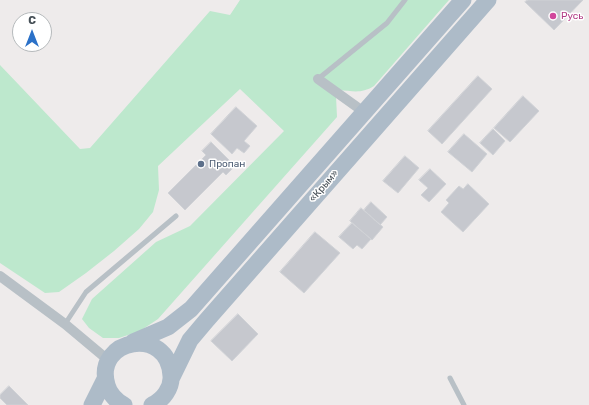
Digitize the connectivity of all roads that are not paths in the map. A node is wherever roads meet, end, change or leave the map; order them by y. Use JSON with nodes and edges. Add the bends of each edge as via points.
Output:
{"nodes":[{"id":1,"x":405,"y":0,"type":"edge"},
{"id":2,"x":463,"y":0,"type":"edge"},
{"id":3,"x":488,"y":0,"type":"edge"},
{"id":4,"x":318,"y":79,"type":"joint"},
{"id":5,"x":364,"y":112,"type":"junction"},
{"id":6,"x":176,"y":216,"type":"dead end"},
{"id":7,"x":0,"y":276,"type":"edge"},
{"id":8,"x":65,"y":324,"type":"junction"},
{"id":9,"x":133,"y":342,"type":"junction"},
{"id":10,"x":108,"y":360,"type":"junction"},
{"id":11,"x":450,"y":378,"type":"dead end"},
{"id":12,"x":105,"y":379,"type":"junction"},
{"id":13,"x":171,"y":379,"type":"junction"},
{"id":14,"x":92,"y":405,"type":"edge"},
{"id":15,"x":124,"y":405,"type":"edge"},
{"id":16,"x":152,"y":405,"type":"edge"},
{"id":17,"x":464,"y":405,"type":"edge"}],
"edges":[{"from":1,"to":4,"type":"lane","via":[[387,23]]},
{"from":2,"to":5,"type":"main road","name":"«Крым»"},
{"from":3,"to":13,"type":"main road","name":"«Крым»","via":[[190,340]]},
{"from":4,"to":5,"type":"street"},
{"from":5,"to":9,"type":"main road","name":"«Крым»","via":[[191,309],[168,327]]},
{"from":6,"to":8,"type":"lane","via":[[86,292]]},
{"from":7,"to":8,"type":"street"},
{"from":8,"to":10,"type":"street"},
{"from":9,"to":10,"type":"main road","name":"«Крым»","via":[[123,346]]},
{"from":9,"to":13,"type":"main road","via":[[153,345],[161,351],[171,369]]},
{"from":10,"to":12,"type":"main road"},
{"from":11,"to":17,"type":"lane"},
{"from":12,"to":14,"type":"main road"},
{"from":12,"to":15,"type":"main road","via":[[114,398]]},
{"from":13,"to":16,"type":"main road","name":"«Крым»","via":[[163,397]]}]}
